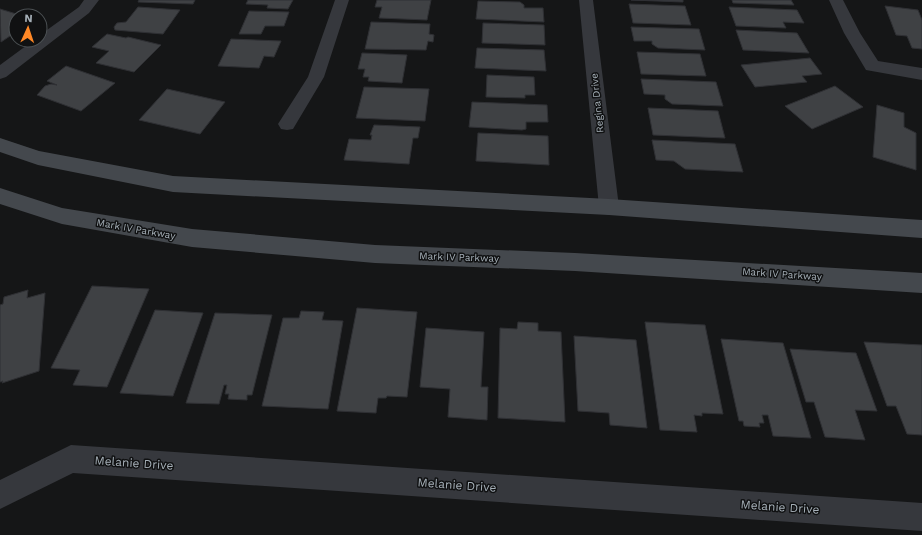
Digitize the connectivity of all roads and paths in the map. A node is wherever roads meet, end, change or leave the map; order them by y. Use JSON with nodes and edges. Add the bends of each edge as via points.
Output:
{"nodes":[{"id":1,"x":92,"y":0,"type":"edge"},
{"id":2,"x":342,"y":0,"type":"edge"},
{"id":3,"x":586,"y":0,"type":"edge"},
{"id":4,"x":836,"y":0,"type":"edge"},
{"id":5,"x":0,"y":73,"type":"edge"},
{"id":6,"x":922,"y":74,"type":"edge"},
{"id":7,"x":287,"y":124,"type":"dead end"},
{"id":8,"x":0,"y":145,"type":"edge"},
{"id":9,"x":0,"y":196,"type":"edge"},
{"id":10,"x":609,"y":207,"type":"junction"},
{"id":11,"x":922,"y":229,"type":"edge"},
{"id":12,"x":922,"y":283,"type":"edge"},
{"id":13,"x":0,"y":495,"type":"edge"},
{"id":14,"x":922,"y":516,"type":"edge"}],
"edges":[{"from":1,"to":5,"type":"street","via":[[84,10]]},
{"from":2,"to":7,"type":"street","via":[[316,78]]},
{"from":3,"to":10,"type":"street","name":"Regina Drive"},
{"from":4,"to":6,"type":"street","via":[[872,66]]},
{"from":8,"to":10,"type":"main road","via":[[38,158],[173,184]]},
{"from":9,"to":12,"type":"main road","name":"Mark IV Parkway","via":[[62,216],[192,238],[375,254],[583,262]]},
{"from":10,"to":11,"type":"main road"},
{"from":13,"to":14,"type":"street","name":"Melanie Drive","via":[[71,459]]}]}
